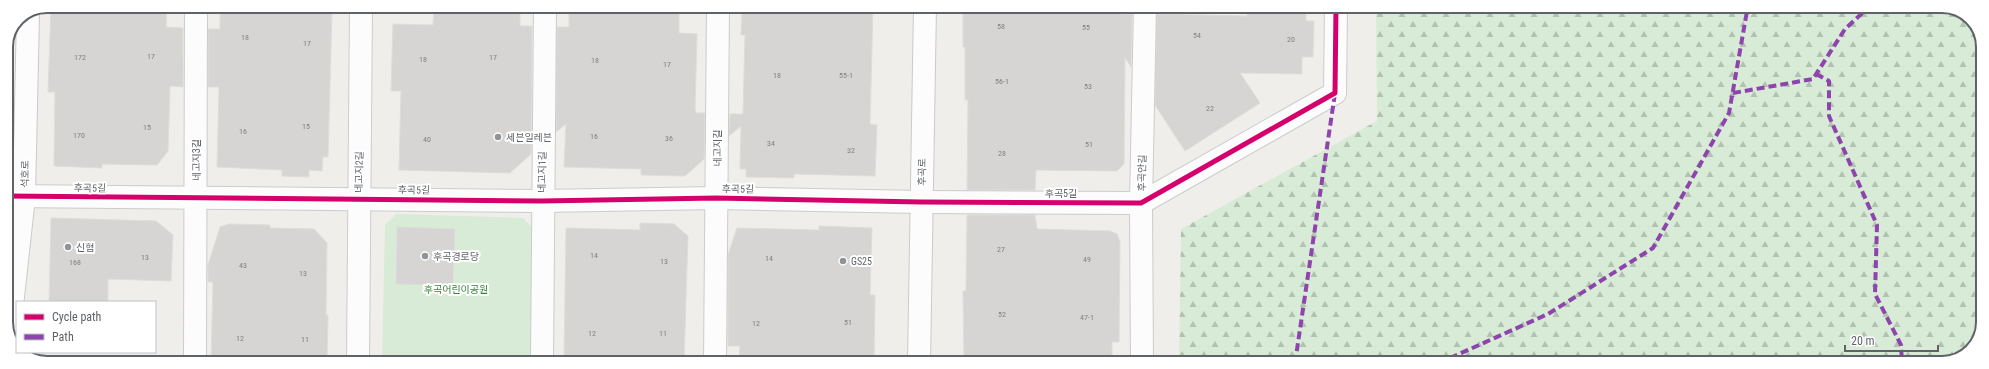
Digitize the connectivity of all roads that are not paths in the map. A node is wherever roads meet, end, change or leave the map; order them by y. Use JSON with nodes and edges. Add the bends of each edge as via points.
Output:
{"nodes":[{"id":1,"x":196,"y":13,"type":"edge"},
{"id":2,"x":361,"y":13,"type":"edge"},
{"id":3,"x":545,"y":13,"type":"edge"},
{"id":4,"x":718,"y":13,"type":"edge"},
{"id":5,"x":925,"y":13,"type":"edge"},
{"id":6,"x":1145,"y":13,"type":"edge"},
{"id":7,"x":1336,"y":13,"type":"edge"},
{"id":8,"x":28,"y":19,"type":"edge"},
{"id":9,"x":15,"y":197,"type":"edge"},
{"id":10,"x":716,"y":198,"type":"junction"},
{"id":11,"x":196,"y":199,"type":"junction"},
{"id":12,"x":358,"y":199,"type":"junction"},
{"id":13,"x":542,"y":201,"type":"junction"},
{"id":14,"x":921,"y":202,"type":"junction"},
{"id":15,"x":1141,"y":203,"type":"junction"},
{"id":16,"x":13,"y":242,"type":"edge"},
{"id":17,"x":195,"y":356,"type":"edge"},
{"id":18,"x":358,"y":356,"type":"edge"},
{"id":19,"x":542,"y":356,"type":"edge"},
{"id":20,"x":715,"y":356,"type":"edge"},
{"id":21,"x":919,"y":356,"type":"edge"},
{"id":22,"x":1142,"y":356,"type":"edge"}],
"edges":[{"from":1,"to":11,"type":"street","name":"네고지3길"},
{"from":2,"to":12,"type":"street","name":"네고지2길"},
{"from":3,"to":13,"type":"street","name":"네고지1길"},
{"from":4,"to":10,"type":"street","name":"네고지길"},
{"from":5,"to":14,"type":"street","name":"후곡로"},
{"from":6,"to":15,"type":"street","name":"후곡안길"},
{"from":7,"to":15,"type":"street","name":"후곡5길","via":[[1335,93]]},
{"from":8,"to":9,"type":"street","name":"석호로"},
{"from":9,"to":11,"type":"street","name":"후곡5길"},
{"from":9,"to":16,"type":"street","name":"석호로"},
{"from":10,"to":13,"type":"street","name":"후곡5길"},
{"from":10,"to":14,"type":"street","name":"후곡5길"},
{"from":10,"to":20,"type":"street","name":"네고지길"},
{"from":11,"to":12,"type":"street","name":"후곡5길"},
{"from":11,"to":17,"type":"street","name":"네고지3길"},
{"from":12,"to":13,"type":"street","name":"후곡5길"},
{"from":12,"to":18,"type":"street","name":"네고지2길"},
{"from":13,"to":19,"type":"street","name":"네고지1길"},
{"from":14,"to":15,"type":"street","name":"후곡5길"},
{"from":14,"to":21,"type":"street","name":"후곡로"},
{"from":15,"to":22,"type":"street","name":"후곡안길"}]}
